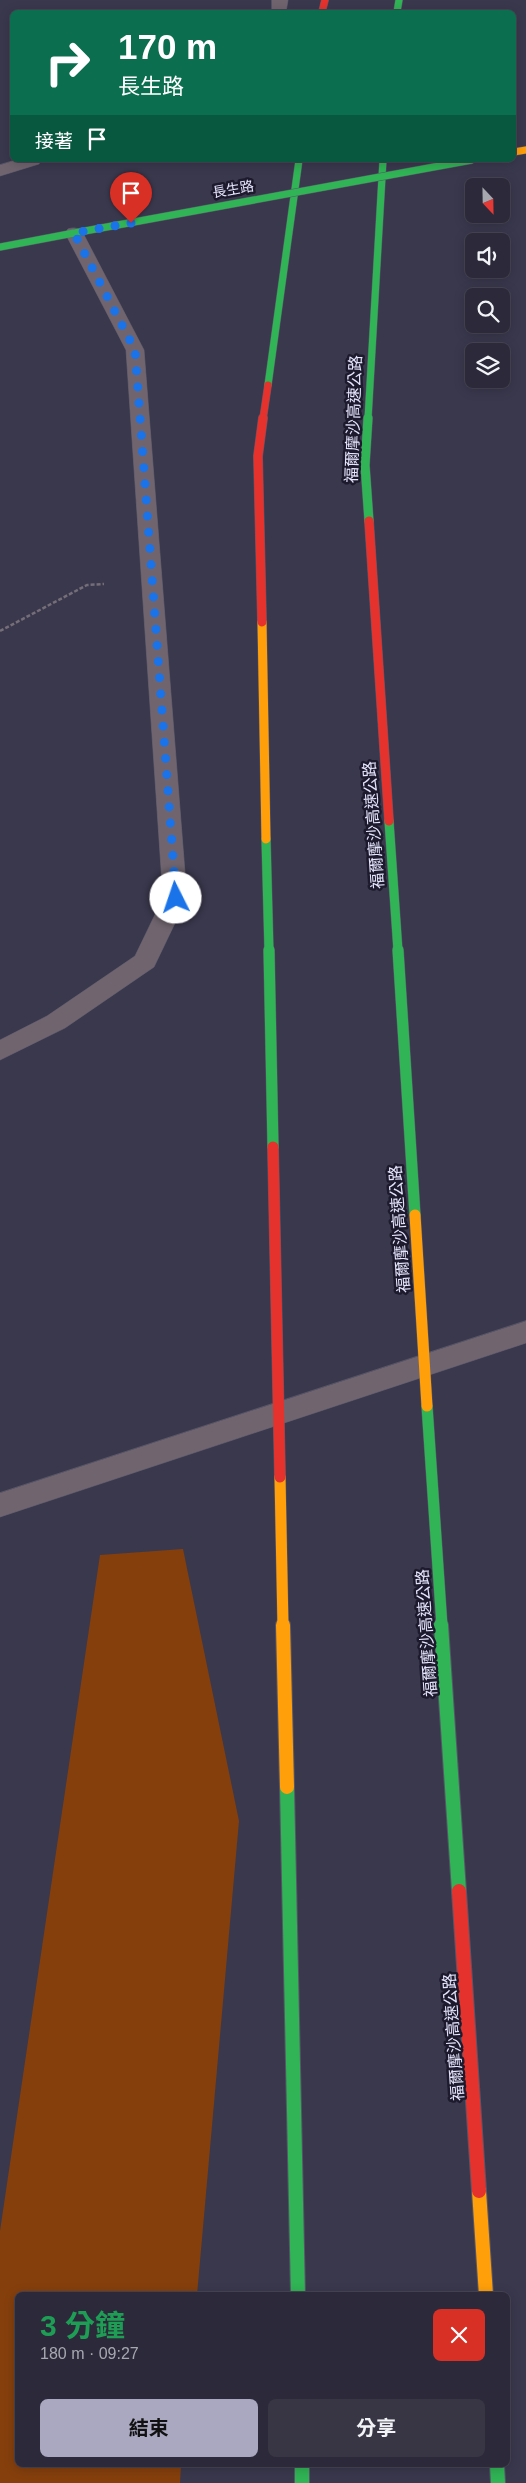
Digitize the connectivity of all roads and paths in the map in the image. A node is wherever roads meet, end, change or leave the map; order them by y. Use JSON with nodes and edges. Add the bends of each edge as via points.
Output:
{"nodes":[{"id":1,"x":27,"y":162,"type":"edge"},
{"id":2,"x":299,"y":162,"type":"edge"},
{"id":3,"x":382,"y":162,"type":"edge"},
{"id":4,"x":461,"y":162,"type":"edge"},
{"id":5,"x":0,"y":171,"type":"edge"},
{"id":6,"x":74,"y":233,"type":"junction"},
{"id":7,"x":0,"y":248,"type":"edge"},
{"id":8,"x":152,"y":581,"type":"junction"},
{"id":9,"x":0,"y":631,"type":"edge"},
{"id":10,"x":0,"y":1051,"type":"edge"},
{"id":11,"x":526,"y":1332,"type":"edge"},
{"id":12,"x":1,"y":1505,"type":"edge"},
{"id":13,"x":298,"y":2292,"type":"edge"},
{"id":14,"x":486,"y":2292,"type":"edge"},
{"id":15,"x":302,"y":2467,"type":"edge"},
{"id":16,"x":497,"y":2467,"type":"edge"},
{"id":17,"x":302,"y":2483,"type":"edge"},
{"id":18,"x":498,"y":2483,"type":"edge"}],
"edges":[{"from":1,"to":5,"type":"street"},
{"from":2,"to":13,"type":"main road","via":[[258,456]]},
{"from":3,"to":14,"type":"main road","name":"福爾摩沙高速公路","via":[[365,465]]},
{"from":4,"to":6,"type":"main road","name":"長生路","bridge":true},
{"from":6,"to":7,"type":"main road","name":"長生路"},
{"from":6,"to":8,"type":"street","via":[[135,350]]},
{"from":8,"to":9,"type":"path","via":[[87,585]]},
{"from":8,"to":10,"type":"street","via":[[176,898],[145,961],[56,1022]]},
{"from":11,"to":12,"type":"street"},
{"from":15,"to":17,"type":"main road"},
{"from":16,"to":18,"type":"main road"}]}
